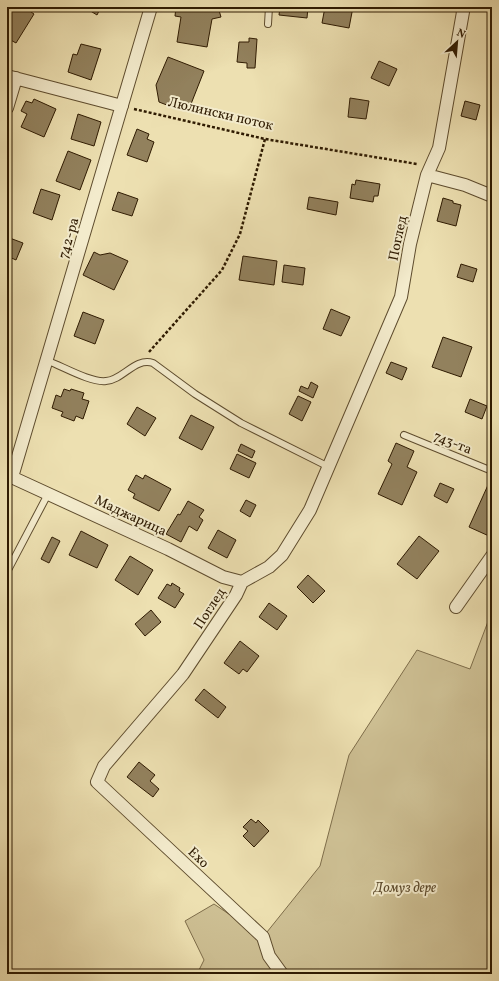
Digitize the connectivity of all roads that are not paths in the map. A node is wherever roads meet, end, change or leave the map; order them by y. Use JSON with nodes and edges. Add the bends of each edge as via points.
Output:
{"nodes":[{"id":1,"x":151,"y":7,"type":"edge"},
{"id":2,"x":269,"y":7,"type":"edge"},
{"id":3,"x":461,"y":7,"type":"edge"},
{"id":4,"x":268,"y":24,"type":"dead end"},
{"id":5,"x":11,"y":77,"type":"edge"},
{"id":6,"x":122,"y":106,"type":"junction"},
{"id":7,"x":7,"y":108,"type":"edge"},
{"id":8,"x":429,"y":171,"type":"junction"},
{"id":9,"x":492,"y":196,"type":"edge"},
{"id":10,"x":48,"y":361,"type":"junction"},
{"id":11,"x":404,"y":435,"type":"dead end"},
{"id":12,"x":329,"y":467,"type":"junction"},
{"id":13,"x":492,"y":471,"type":"edge"},
{"id":14,"x":9,"y":476,"type":"edge"},
{"id":15,"x":48,"y":494,"type":"junction"},
{"id":16,"x":492,"y":556,"type":"edge"},
{"id":17,"x":7,"y":572,"type":"edge"},
{"id":18,"x":242,"y":582,"type":"junction"},
{"id":19,"x":456,"y":607,"type":"dead end"},
{"id":20,"x":104,"y":766,"type":"joint"},
{"id":21,"x":282,"y":974,"type":"edge"}],
"edges":[{"from":1,"to":6,"type":"street","name":"742-ра"},
{"from":2,"to":4,"type":"lane"},
{"from":3,"to":8,"type":"street","name":"Поглед","via":[[463,12],[457,56],[439,148]]},
{"from":5,"to":6,"type":"street"},
{"from":5,"to":7,"type":"street"},
{"from":6,"to":10,"type":"street","name":"742-ра"},
{"from":8,"to":9,"type":"street"},
{"from":8,"to":12,"type":"street","name":"Поглед","via":[[410,244],[401,297]]},
{"from":10,"to":12,"type":"lane","via":[[96,380],[106,381],[147,361],[241,423]]},
{"from":10,"to":14,"type":"street","name":"742-ра"},
{"from":11,"to":13,"type":"lane","name":"743-та"},
{"from":12,"to":18,"type":"street","name":"Поглед","via":[[310,510],[282,555],[270,567]]},
{"from":14,"to":15,"type":"street","name":"Маджарица"},
{"from":15,"to":17,"type":"lane"},
{"from":15,"to":18,"type":"street","name":"Маджарица","via":[[223,577]]},
{"from":16,"to":19,"type":"street"},
{"from":18,"to":20,"type":"street","name":"Поглед","via":[[183,674]]},
{"from":20,"to":21,"type":"street","name":"Ехо","via":[[97,782],[263,937],[269,956]]}]}
